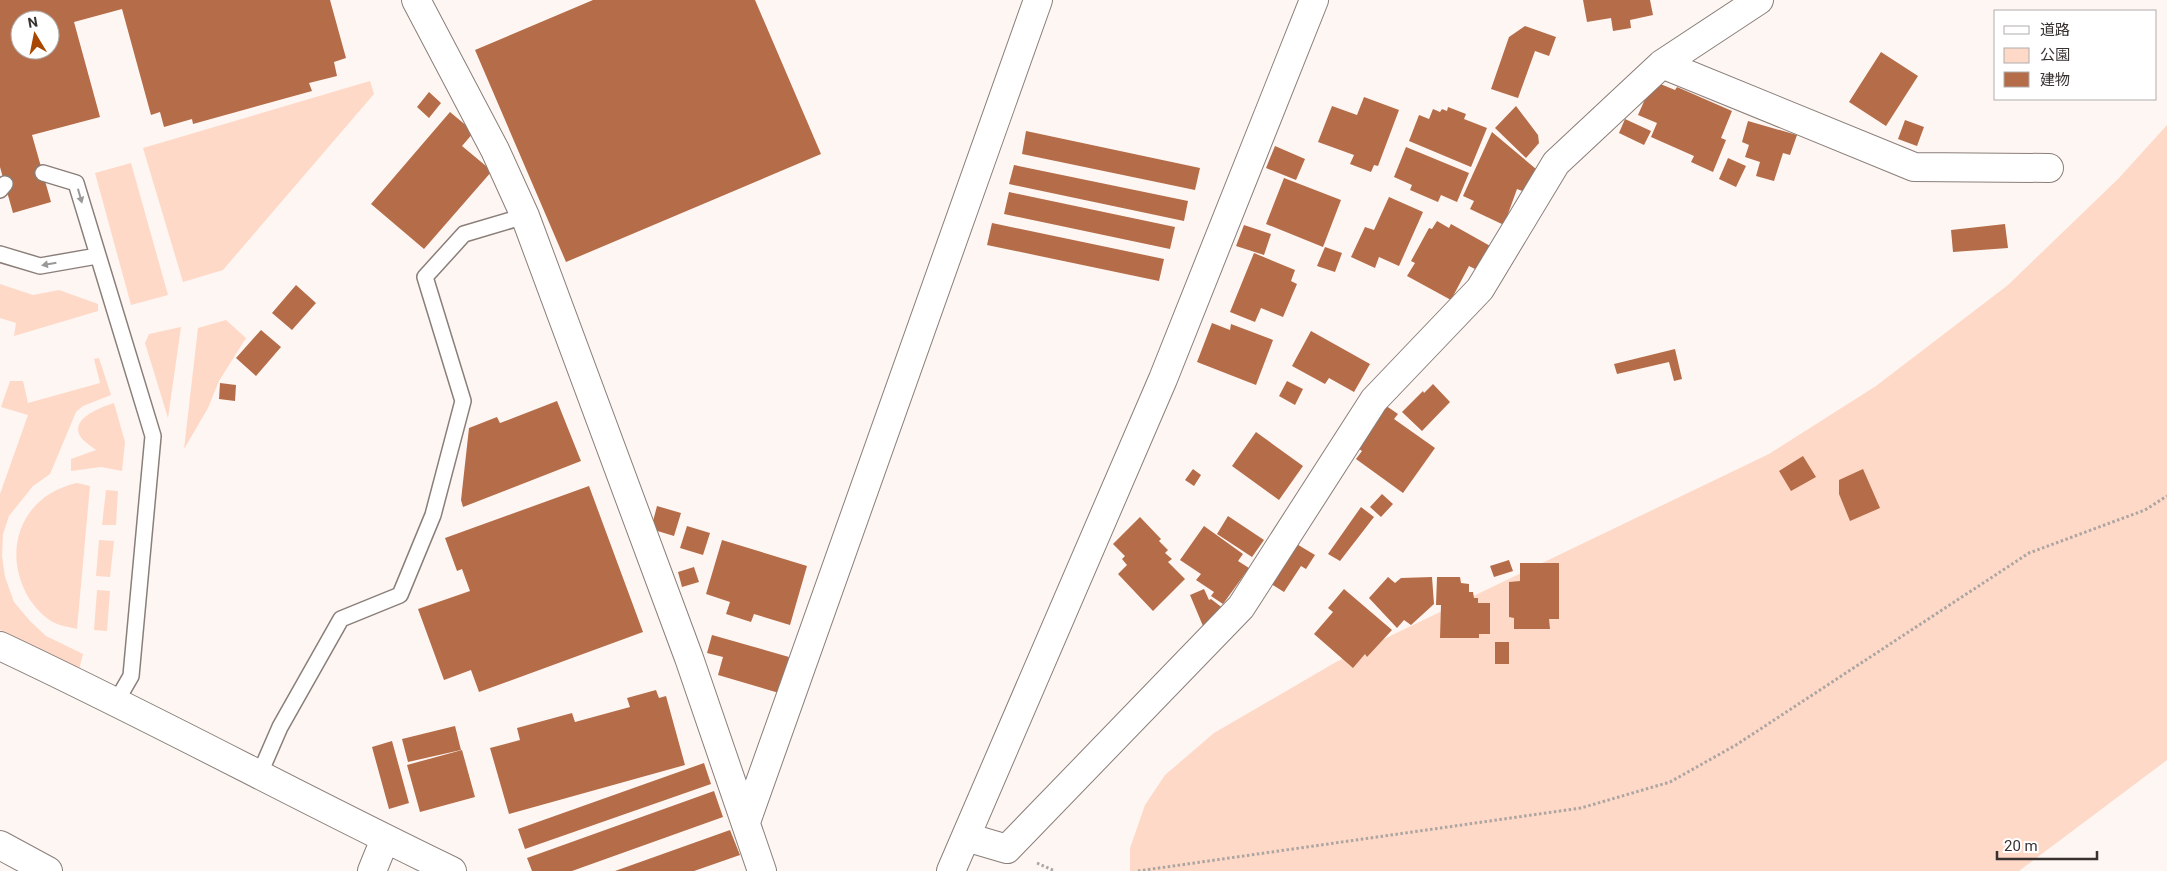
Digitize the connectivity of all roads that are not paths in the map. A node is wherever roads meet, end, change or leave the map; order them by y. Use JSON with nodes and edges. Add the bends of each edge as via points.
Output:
{"nodes":[{"id":1,"x":416,"y":0,"type":"edge"},
{"id":2,"x":1038,"y":0,"type":"edge"},
{"id":3,"x":1314,"y":0,"type":"edge"},
{"id":4,"x":1759,"y":0,"type":"edge"},
{"id":5,"x":1662,"y":64,"type":"junction"},
{"id":6,"x":2049,"y":168,"type":"dead end"},
{"id":7,"x":43,"y":173,"type":"dead end"},
{"id":8,"x":525,"y":216,"type":"junction"},
{"id":9,"x":0,"y":254,"type":"edge"},
{"id":10,"x":97,"y":256,"type":"junction"},
{"id":11,"x":0,"y":646,"type":"edge"},
{"id":12,"x":116,"y":702,"type":"junction"},
{"id":13,"x":260,"y":773,"type":"junction"},
{"id":14,"x":746,"y":822,"type":"junction"},
{"id":15,"x":966,"y":837,"type":"junction"},
{"id":16,"x":385,"y":839,"type":"junction"},
{"id":17,"x":0,"y":845,"type":"edge"},
{"id":18,"x":48,"y":871,"type":"edge"},
{"id":19,"x":372,"y":871,"type":"edge"},
{"id":20,"x":452,"y":871,"type":"edge"},
{"id":21,"x":762,"y":871,"type":"edge"},
{"id":22,"x":951,"y":871,"type":"edge"}],
"edges":[{"from":1,"to":8,"type":"street","via":[[495,150]]},
{"from":2,"to":14,"type":"street"},
{"from":3,"to":15,"type":"street","via":[[1163,379]]},
{"from":4,"to":5,"type":"street"},
{"from":5,"to":6,"type":"street","via":[[1914,167]]},
{"from":5,"to":15,"type":"street","via":[[1556,163],[1480,289],[1374,400],[1241,607],[1007,849]]},
{"from":7,"to":10,"type":"lane","one_way":true,"via":[[76,183]]},
{"from":8,"to":13,"type":"lane","via":[[464,234],[426,277],[463,402],[433,515],[400,595],[341,619],[280,727]]},
{"from":8,"to":14,"type":"street","via":[[689,658]]},
{"from":10,"to":9,"type":"lane","one_way":true,"via":[[40,266]]},
{"from":10,"to":12,"type":"lane","via":[[153,436],[131,676]]},
{"from":11,"to":12,"type":"street"},
{"from":12,"to":13,"type":"street"},
{"from":13,"to":16,"type":"street"},
{"from":14,"to":21,"type":"street"},
{"from":15,"to":22,"type":"street"},
{"from":16,"to":19,"type":"street"},
{"from":16,"to":20,"type":"street"},
{"from":17,"to":18,"type":"street"}]}
